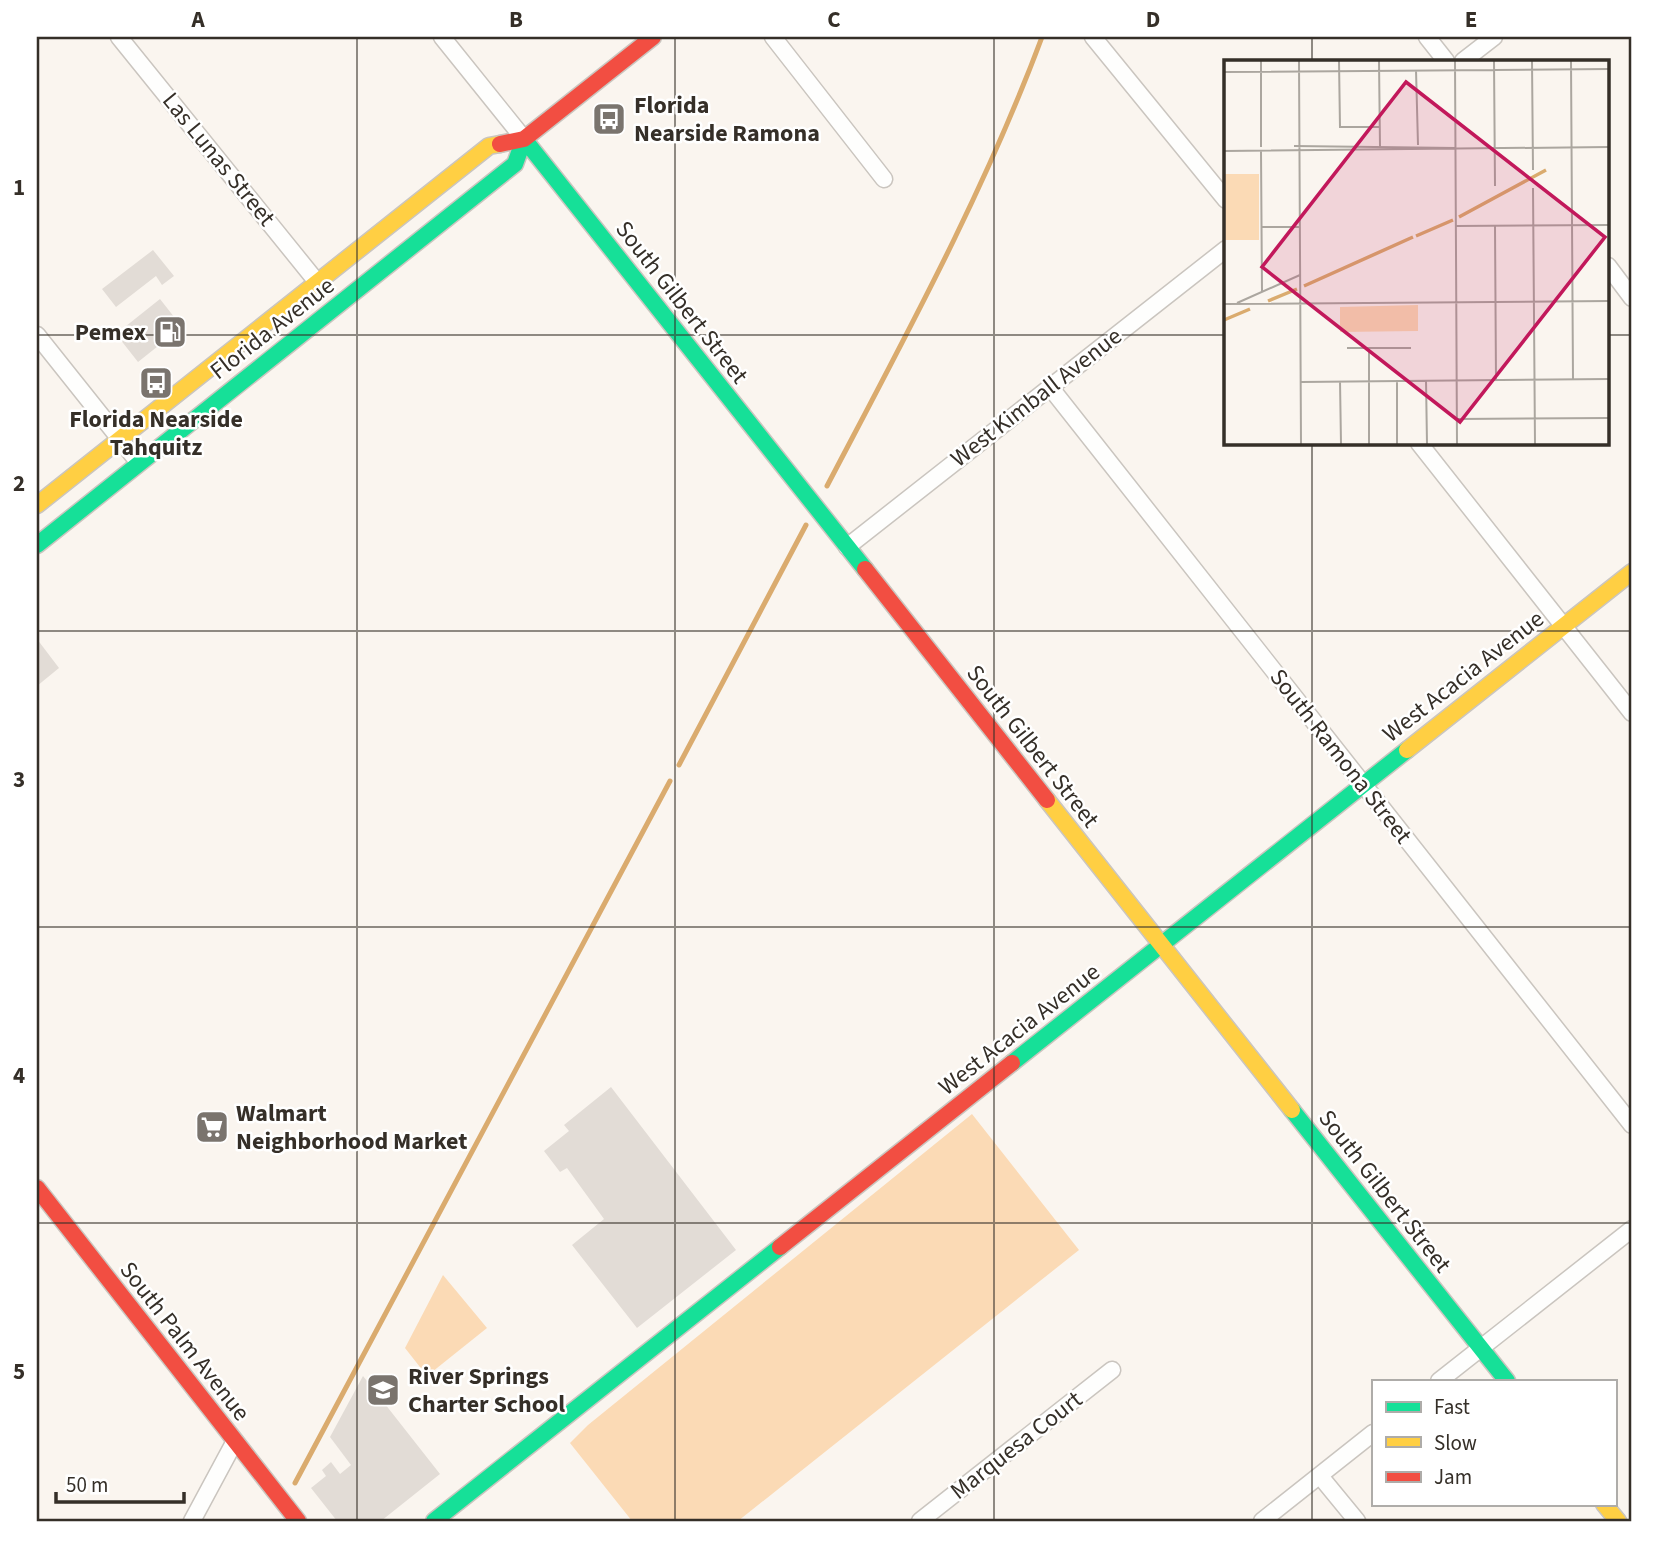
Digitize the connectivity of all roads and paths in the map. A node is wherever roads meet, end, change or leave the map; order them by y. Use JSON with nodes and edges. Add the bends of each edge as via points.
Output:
{"nodes":[{"id":1,"x":119,"y":37,"type":"edge"},
{"id":2,"x":442,"y":37,"type":"edge"},
{"id":3,"x":653,"y":37,"type":"edge"},
{"id":4,"x":772,"y":37,"type":"edge"},
{"id":5,"x":1093,"y":37,"type":"edge"},
{"id":6,"x":1427,"y":37,"type":"edge"},
{"id":7,"x":1494,"y":37,"type":"edge"},
{"id":8,"x":1445,"y":60,"type":"edge"},
{"id":9,"x":1464,"y":60,"type":"edge"},
{"id":10,"x":524,"y":139,"type":"junction"},
{"id":11,"x":884,"y":179,"type":"dead end"},
{"id":12,"x":1224,"y":198,"type":"edge"},
{"id":13,"x":1224,"y":251,"type":"edge"},
{"id":14,"x":1610,"y":270,"type":"edge"},
{"id":15,"x":317,"y":282,"type":"junction"},
{"id":16,"x":1632,"y":298,"type":"edge"},
{"id":17,"x":38,"y":339,"type":"edge"},
{"id":18,"x":1049,"y":387,"type":"junction"},
{"id":19,"x":230,"y":389,"type":"junction"},
{"id":20,"x":120,"y":439,"type":"junction"},
{"id":21,"x":1420,"y":444,"type":"edge"},
{"id":22,"x":139,"y":463,"type":"junction"},
{"id":23,"x":37,"y":505,"type":"edge"},
{"id":24,"x":37,"y":545,"type":"edge"},
{"id":25,"x":847,"y":547,"type":"junction"},
{"id":26,"x":1632,"y":572,"type":"edge"},
{"id":27,"x":1564,"y":626,"type":"junction"},
{"id":28,"x":1632,"y":713,"type":"edge"},
{"id":29,"x":1364,"y":785,"type":"junction"},
{"id":30,"x":1162,"y":945,"type":"junction"},
{"id":31,"x":1632,"y":1125,"type":"edge"},
{"id":32,"x":37,"y":1191,"type":"edge"},
{"id":33,"x":1632,"y":1229,"type":"edge"},
{"id":34,"x":1481,"y":1348,"type":"junction"},
{"id":35,"x":1112,"y":1370,"type":"dead end"},
{"id":36,"x":1440,"y":1380,"type":"edge"},
{"id":37,"x":1506,"y":1380,"type":"edge"},
{"id":38,"x":1372,"y":1434,"type":"edge"},
{"id":39,"x":235,"y":1441,"type":"junction"},
{"id":40,"x":1320,"y":1476,"type":"junction"},
{"id":41,"x":1606,"y":1506,"type":"edge"},
{"id":42,"x":295,"y":1518,"type":"edge"},
{"id":43,"x":192,"y":1521,"type":"edge"},
{"id":44,"x":435,"y":1521,"type":"edge"},
{"id":45,"x":920,"y":1521,"type":"edge"},
{"id":46,"x":1262,"y":1521,"type":"edge"},
{"id":47,"x":1357,"y":1521,"type":"edge"},
{"id":48,"x":1618,"y":1521,"type":"edge"}],
"edges":[{"from":1,"to":15,"type":"street","name":"Las Lunas Street"},
{"from":2,"to":10,"type":"street"},
{"from":3,"to":10,"type":"street","name":"Florida Avenue"},
{"from":4,"to":11,"type":"street"},
{"from":5,"to":12,"type":"street"},
{"from":6,"to":8,"type":"street"},
{"from":7,"to":9,"type":"street"},
{"from":10,"to":15,"type":"street","name":"Florida Avenue","via":[[489,146]]},
{"from":10,"to":19,"type":"street","name":"Florida Avenue","via":[[515,164]]},
{"from":10,"to":25,"type":"street","name":"South Gilbert Street"},
{"from":13,"to":18,"type":"street","name":"West Kimball Avenue"},
{"from":14,"to":16,"type":"street"},
{"from":15,"to":19,"type":"street","via":[[322,299],[249,358]]},
{"from":15,"to":20,"type":"street","name":"Florida Avenue"},
{"from":17,"to":20,"type":"street"},
{"from":18,"to":25,"type":"street","name":"West Kimball Avenue"},
{"from":18,"to":29,"type":"street","name":"South Ramona Street"},
{"from":19,"to":22,"type":"street","name":"Florida Avenue"},
{"from":20,"to":22,"type":"street"},
{"from":20,"to":23,"type":"street","name":"Florida Avenue"},
{"from":21,"to":27,"type":"street"},
{"from":22,"to":24,"type":"street","name":"Florida Avenue"},
{"from":25,"to":30,"type":"street","name":"South Gilbert Street"},
{"from":26,"to":27,"type":"street","name":"West Acacia Avenue"},
{"from":27,"to":28,"type":"street"},
{"from":27,"to":29,"type":"street","name":"West Acacia Avenue"},
{"from":29,"to":30,"type":"street","name":"West Acacia Avenue"},
{"from":29,"to":31,"type":"street","name":"South Ramona Street"},
{"from":30,"to":34,"type":"street","name":"South Gilbert Street"},
{"from":30,"to":44,"type":"street","name":"West Acacia Avenue"},
{"from":32,"to":39,"type":"street","name":"South Palm Avenue"},
{"from":33,"to":34,"type":"street"},
{"from":34,"to":36,"type":"street"},
{"from":34,"to":37,"type":"street","name":"South Gilbert Street"},
{"from":35,"to":45,"type":"street","name":"Marquesa Court"},
{"from":38,"to":40,"type":"street"},
{"from":39,"to":42,"type":"street","name":"South Palm Avenue"},
{"from":39,"to":43,"type":"street"},
{"from":40,"to":46,"type":"street"},
{"from":40,"to":47,"type":"street"},
{"from":41,"to":48,"type":"street"}]}
